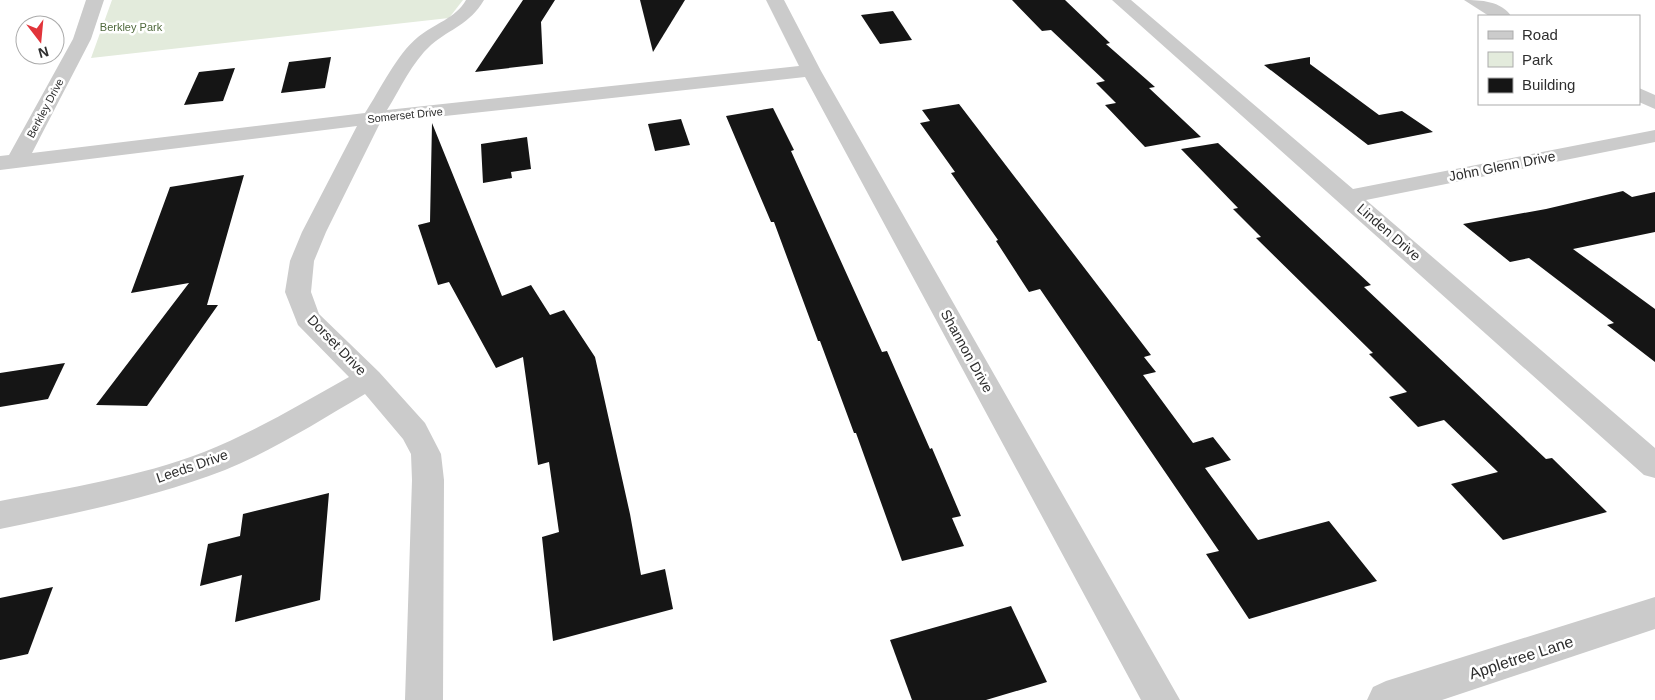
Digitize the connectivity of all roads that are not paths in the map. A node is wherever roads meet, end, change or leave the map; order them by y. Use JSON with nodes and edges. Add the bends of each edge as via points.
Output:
{"nodes":[{"id":1,"x":96,"y":0,"type":"edge"},
{"id":2,"x":475,"y":0,"type":"edge"},
{"id":3,"x":775,"y":0,"type":"edge"},
{"id":4,"x":1121,"y":0,"type":"edge"},
{"id":5,"x":1473,"y":0,"type":"edge"},
{"id":6,"x":1500,"y":15,"type":"edge"},
{"id":7,"x":811,"y":70,"type":"junction"},
{"id":8,"x":1640,"y":95,"type":"edge"},
{"id":9,"x":1655,"y":103,"type":"edge"},
{"id":10,"x":372,"y":118,"type":"junction"},
{"id":11,"x":1655,"y":136,"type":"edge"},
{"id":12,"x":8,"y":162,"type":"edge"},
{"id":13,"x":1348,"y":197,"type":"junction"},
{"id":14,"x":369,"y":379,"type":"junction"},
{"id":15,"x":1655,"y":466,"type":"edge"},
{"id":16,"x":0,"y":515,"type":"edge"},
{"id":17,"x":1655,"y":613,"type":"edge"},
{"id":18,"x":424,"y":700,"type":"edge"},
{"id":19,"x":1161,"y":700,"type":"edge"},
{"id":20,"x":1386,"y":700,"type":"edge"}],
"edges":[{"from":1,"to":12,"type":"street","name":"Berkley Drive","via":[[82,39]]},
{"from":2,"to":10,"type":"street","name":"Dorset Drive","via":[[468,12],[414,51]]},
{"from":3,"to":7,"type":"street","name":"Shannon Drive"},
{"from":4,"to":13,"type":"street","name":"Linden Drive"},
{"from":5,"to":6,"type":"street"},
{"from":7,"to":10,"type":"street","name":"Somerset Drive"},
{"from":7,"to":19,"type":"street","name":"Shannon Drive"},
{"from":8,"to":9,"type":"street"},
{"from":10,"to":12,"type":"street","name":"Somerset Drive"},
{"from":10,"to":14,"type":"street","name":"Dorset Drive","via":[[314,232],[302,261],[298,292],[307,318]]},
{"from":11,"to":13,"type":"street","name":"John Glenn Drive"},
{"from":13,"to":15,"type":"street","name":"Linden Drive"},
{"from":14,"to":16,"type":"street","name":"Leeds Drive","via":[[265,437],[214,460],[157,479]]},
{"from":14,"to":18,"type":"street","name":"Dorset Drive","via":[[414,432],[426,454]]},
{"from":17,"to":20,"type":"street","name":"Appletree Lane"}]}
